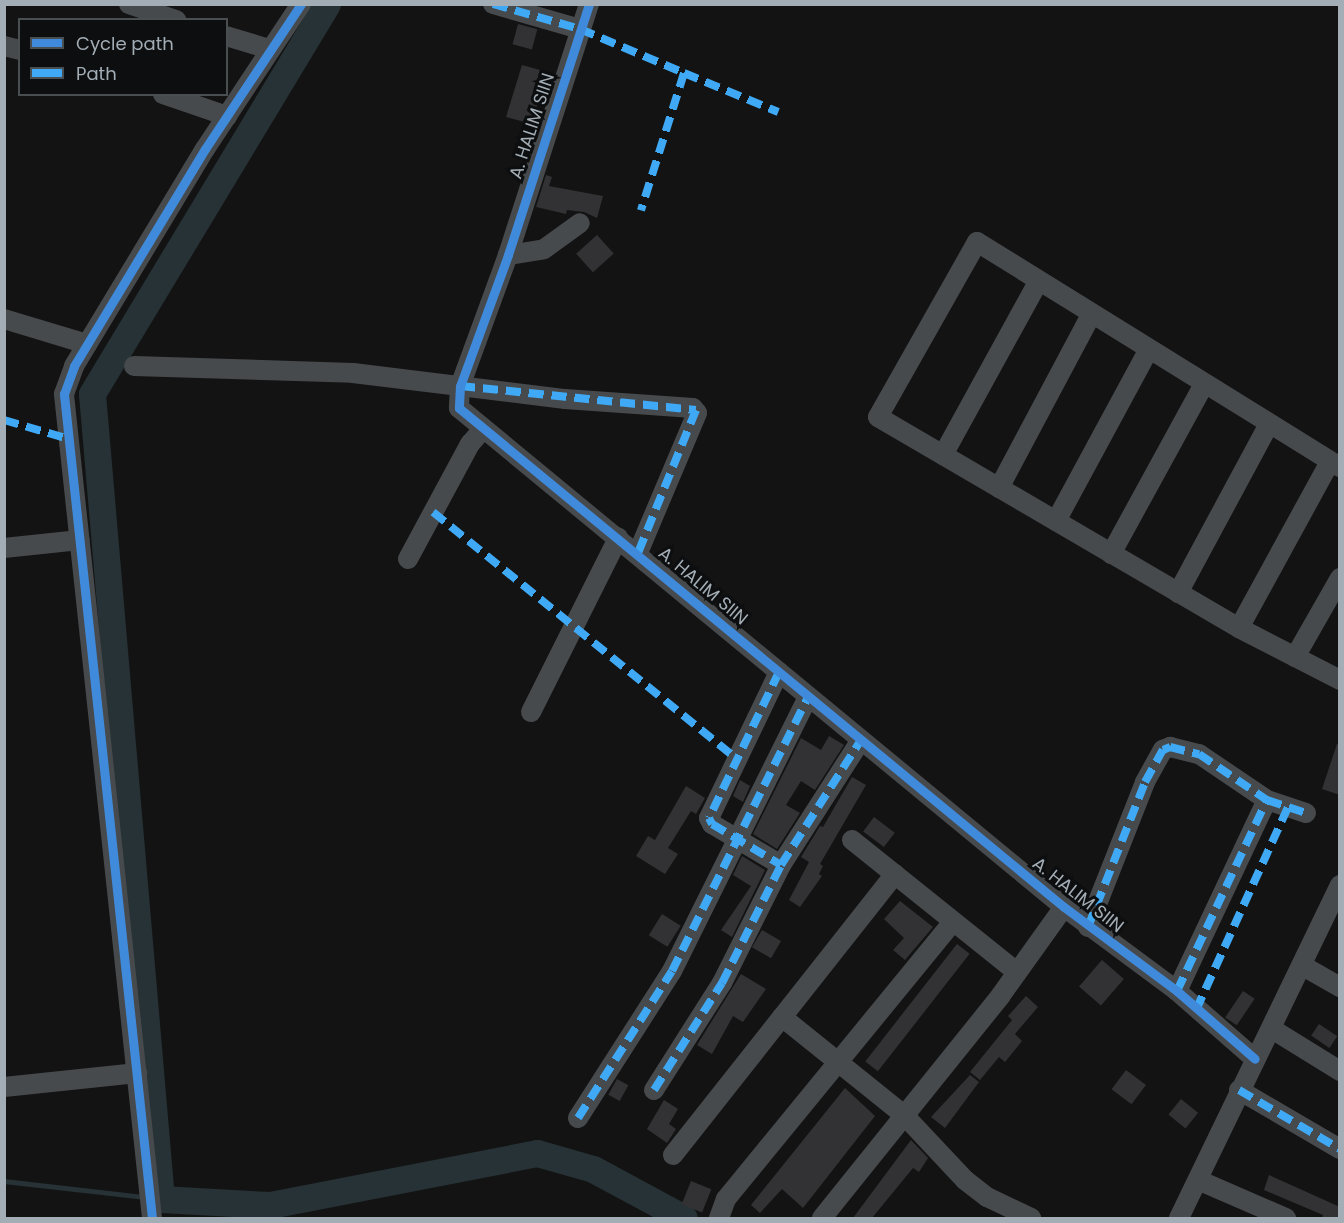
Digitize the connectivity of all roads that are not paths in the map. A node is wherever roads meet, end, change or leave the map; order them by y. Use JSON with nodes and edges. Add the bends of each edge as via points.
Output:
{"nodes":[{"id":1,"x":129,"y":4,"type":"edge"},
{"id":2,"x":301,"y":4,"type":"edge"},
{"id":3,"x":493,"y":4,"type":"edge"},
{"id":4,"x":589,"y":4,"type":"edge"},
{"id":5,"x":170,"y":18,"type":"edge"},
{"id":6,"x":580,"y":29,"type":"junction"},
{"id":7,"x":228,"y":37,"type":"edge"},
{"id":8,"x":269,"y":49,"type":"junction"},
{"id":9,"x":169,"y":96,"type":"edge"},
{"id":10,"x":227,"y":116,"type":"junction"},
{"id":11,"x":580,"y":223,"type":"dead end"},
{"id":12,"x":508,"y":255,"type":"junction"},
{"id":13,"x":1038,"y":282,"type":"junction"},
{"id":14,"x":1091,"y":315,"type":"junction"},
{"id":15,"x":4,"y":319,"type":"edge"},
{"id":16,"x":87,"y":344,"type":"junction"},
{"id":17,"x":1148,"y":351,"type":"junction"},
{"id":18,"x":134,"y":366,"type":"dead end"},
{"id":19,"x":460,"y":386,"type":"junction"},
{"id":20,"x":1203,"y":386,"type":"junction"},
{"id":21,"x":1268,"y":426,"type":"junction"},
{"id":22,"x":477,"y":436,"type":"junction"},
{"id":23,"x":943,"y":455,"type":"junction"},
{"id":24,"x":1335,"y":464,"type":"edge"},
{"id":25,"x":999,"y":488,"type":"junction"},
{"id":26,"x":1056,"y":521,"type":"junction"},
{"id":27,"x":618,"y":538,"type":"junction"},
{"id":28,"x":80,"y":540,"type":"junction"},
{"id":29,"x":4,"y":548,"type":"edge"},
{"id":30,"x":638,"y":553,"type":"junction"},
{"id":31,"x":1111,"y":554,"type":"junction"},
{"id":32,"x":408,"y":559,"type":"dead end"},
{"id":33,"x":1340,"y":578,"type":"edge"},
{"id":34,"x":1178,"y":592,"type":"junction"},
{"id":35,"x":1239,"y":628,"type":"junction"},
{"id":36,"x":1295,"y":657,"type":"junction"},
{"id":37,"x":779,"y":672,"type":"junction"},
{"id":38,"x":1340,"y":680,"type":"edge"},
{"id":39,"x":808,"y":697,"type":"junction"},
{"id":40,"x":531,"y":712,"type":"dead end"},
{"id":41,"x":861,"y":740,"type":"junction"},
{"id":42,"x":1267,"y":800,"type":"junction"},
{"id":43,"x":1306,"y":813,"type":"dead end"},
{"id":44,"x":739,"y":840,"type":"junction"},
{"id":45,"x":852,"y":840,"type":"dead end"},
{"id":46,"x":781,"y":865,"type":"junction"},
{"id":47,"x":895,"y":874,"type":"junction"},
{"id":48,"x":1340,"y":885,"type":"edge"},
{"id":49,"x":1064,"y":907,"type":"junction"},
{"id":50,"x":953,"y":922,"type":"junction"},
{"id":51,"x":1089,"y":927,"type":"junction"},
{"id":52,"x":1303,"y":966,"type":"junction"},
{"id":53,"x":1017,"y":972,"type":"junction"},
{"id":54,"x":1340,"y":987,"type":"edge"},
{"id":55,"x":1177,"y":991,"type":"junction"},
{"id":56,"x":782,"y":1017,"type":"junction"},
{"id":57,"x":1272,"y":1029,"type":"junction"},
{"id":58,"x":1255,"y":1059,"type":"junction"},
{"id":59,"x":839,"y":1062,"type":"junction"},
{"id":60,"x":1340,"y":1071,"type":"edge"},
{"id":61,"x":137,"y":1073,"type":"junction"},
{"id":62,"x":4,"y":1087,"type":"edge"},
{"id":63,"x":654,"y":1090,"type":"dead end"},
{"id":64,"x":1239,"y":1090,"type":"junction"},
{"id":65,"x":904,"y":1115,"type":"junction"},
{"id":66,"x":578,"y":1118,"type":"dead end"},
{"id":67,"x":1340,"y":1149,"type":"edge"},
{"id":68,"x":673,"y":1155,"type":"dead end"},
{"id":69,"x":1198,"y":1180,"type":"junction"},
{"id":70,"x":151,"y":1214,"type":"edge"},
{"id":71,"x":719,"y":1218,"type":"edge"},
{"id":72,"x":822,"y":1218,"type":"edge"},
{"id":73,"x":1031,"y":1218,"type":"edge"},
{"id":74,"x":1179,"y":1218,"type":"edge"},
{"id":75,"x":1286,"y":1218,"type":"edge"}],
"edges":[{"from":1,"to":5,"type":"street"},
{"from":2,"to":8,"type":"street"},
{"from":3,"to":6,"type":"street"},
{"from":4,"to":6,"type":"street","name":"A. HALIM SIIN"},
{"from":6,"to":12,"type":"street","name":"A. HALIM SIIN"},
{"from":7,"to":8,"type":"street"},
{"from":8,"to":10,"type":"street"},
{"from":9,"to":10,"type":"street"},
{"from":10,"to":16,"type":"street"},
{"from":11,"to":12,"type":"street","via":[[544,249]]},
{"from":12,"to":19,"type":"street","name":"A. HALIM SIIN"},
{"from":13,"to":14,"type":"street"},
{"from":13,"to":23,"type":"street"},
{"from":13,"to":23,"type":"street","via":[[977,242],[878,417]]},
{"from":14,"to":17,"type":"street"},
{"from":14,"to":25,"type":"street"},
{"from":15,"to":16,"type":"street"},
{"from":16,"to":28,"type":"street","via":[[64,394]]},
{"from":17,"to":20,"type":"street"},
{"from":17,"to":26,"type":"street"},
{"from":18,"to":19,"type":"street","via":[[353,373]]},
{"from":19,"to":22,"type":"street","name":"A. HALIM SIIN","via":[[459,408]]},
{"from":19,"to":30,"type":"street","via":[[696,410]]},
{"from":20,"to":21,"type":"street"},
{"from":20,"to":31,"type":"street"},
{"from":21,"to":24,"type":"street"},
{"from":21,"to":34,"type":"street"},
{"from":22,"to":27,"type":"street","name":"A. HALIM SIIN"},
{"from":22,"to":32,"type":"street"},
{"from":23,"to":25,"type":"street"},
{"from":24,"to":35,"type":"street"},
{"from":25,"to":26,"type":"street"},
{"from":26,"to":31,"type":"street"},
{"from":27,"to":30,"type":"street","name":"A. HALIM SIIN"},
{"from":27,"to":40,"type":"street"},
{"from":28,"to":29,"type":"street"},
{"from":28,"to":61,"type":"street"},
{"from":30,"to":37,"type":"street","name":"A. HALIM SIIN"},
{"from":31,"to":34,"type":"street"},
{"from":33,"to":36,"type":"street"},
{"from":34,"to":35,"type":"street"},
{"from":35,"to":36,"type":"street"},
{"from":36,"to":38,"type":"street"},
{"from":37,"to":39,"type":"street","name":"A. HALIM SIIN"},
{"from":37,"to":44,"type":"street","via":[[709,818],[712,824]]},
{"from":39,"to":41,"type":"street","name":"A. HALIM SIIN"},
{"from":39,"to":44,"type":"street"},
{"from":41,"to":46,"type":"street"},
{"from":41,"to":49,"type":"street","name":"A. HALIM SIIN"},
{"from":42,"to":43,"type":"street"},
{"from":42,"to":51,"type":"street","via":[[1199,754],[1170,747],[1163,750],[1144,782]]},
{"from":42,"to":55,"type":"street"},
{"from":44,"to":46,"type":"street"},
{"from":44,"to":66,"type":"street","via":[[672,970]]},
{"from":45,"to":47,"type":"street"},
{"from":46,"to":63,"type":"street","via":[[722,983]]},
{"from":47,"to":50,"type":"street"},
{"from":47,"to":56,"type":"street"},
{"from":48,"to":52,"type":"street"},
{"from":49,"to":51,"type":"street","name":"A. HALIM SIIN"},
{"from":49,"to":53,"type":"street"},
{"from":50,"to":53,"type":"street"},
{"from":50,"to":59,"type":"street"},
{"from":51,"to":55,"type":"street","name":"A. HALIM SIIN"},
{"from":52,"to":54,"type":"street"},
{"from":52,"to":57,"type":"street"},
{"from":53,"to":65,"type":"street"},
{"from":55,"to":58,"type":"street","name":"A. HALIM SIIN"},
{"from":56,"to":59,"type":"street"},
{"from":56,"to":68,"type":"street"},
{"from":57,"to":58,"type":"street"},
{"from":57,"to":60,"type":"street"},
{"from":58,"to":64,"type":"street"},
{"from":59,"to":65,"type":"street"},
{"from":59,"to":71,"type":"street","via":[[726,1199]]},
{"from":61,"to":62,"type":"street"},
{"from":61,"to":70,"type":"street"},
{"from":64,"to":67,"type":"street"},
{"from":64,"to":69,"type":"street"},
{"from":65,"to":72,"type":"street"},
{"from":65,"to":73,"type":"street","via":[[965,1180],[987,1197]]},
{"from":69,"to":74,"type":"street"},
{"from":69,"to":75,"type":"street"}]}
